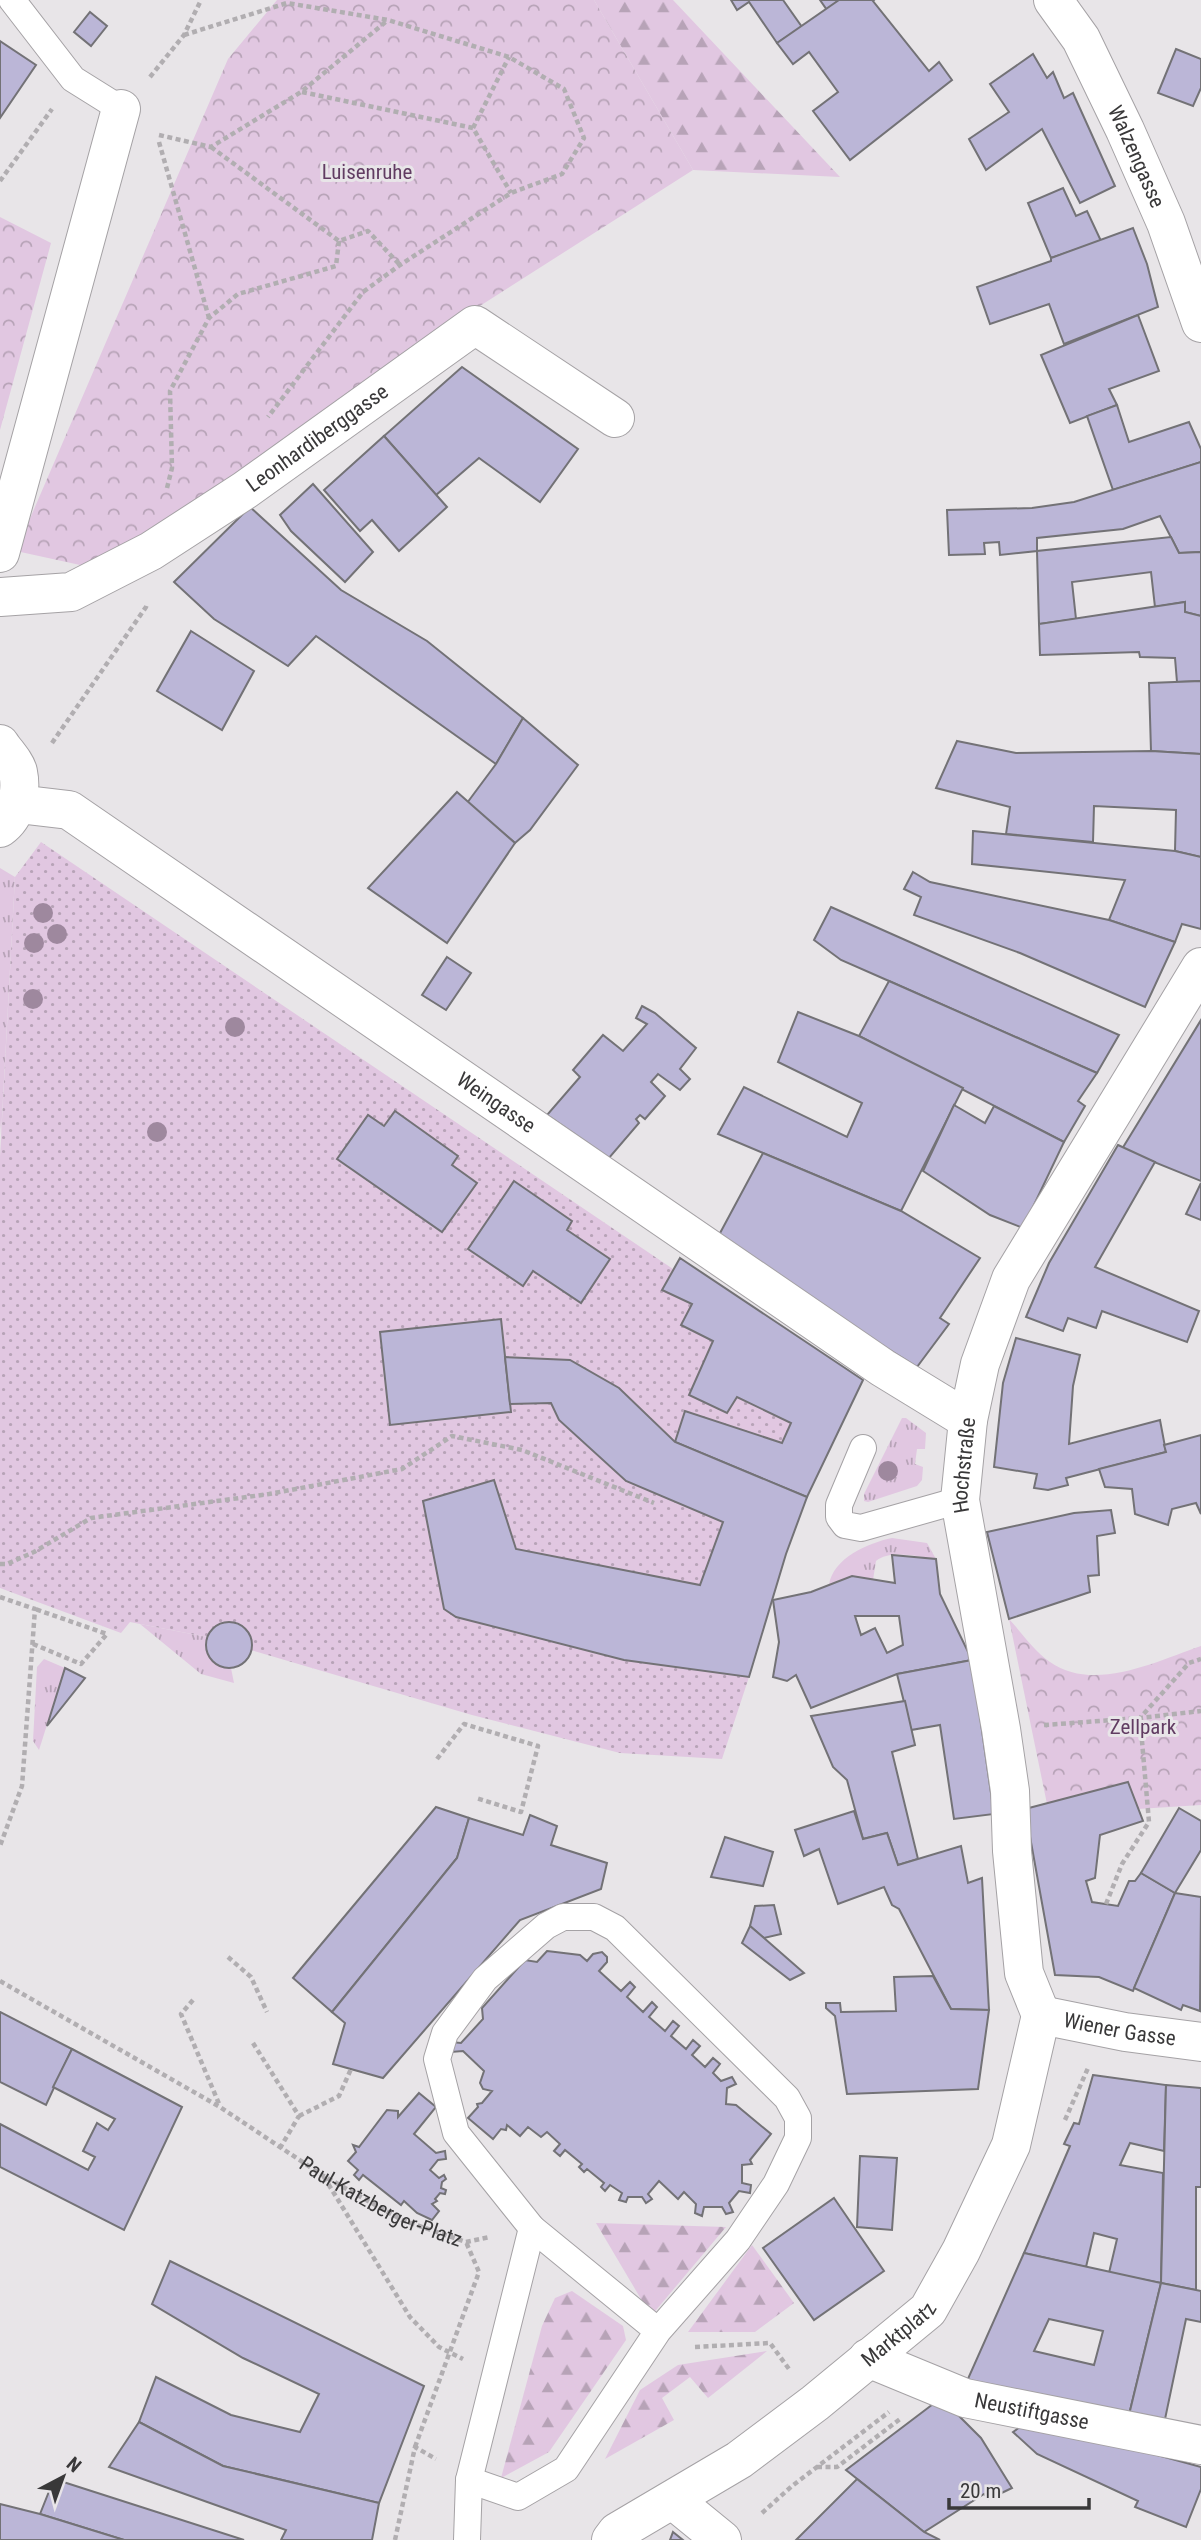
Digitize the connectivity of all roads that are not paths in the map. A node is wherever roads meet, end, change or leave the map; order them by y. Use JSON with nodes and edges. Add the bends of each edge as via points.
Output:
{"nodes":[{"id":1,"x":12,"y":0,"type":"edge"},
{"id":2,"x":1053,"y":0,"type":"edge"},
{"id":3,"x":121,"y":109,"type":"joint"},
{"id":4,"x":1201,"y":323,"type":"edge"},
{"id":5,"x":615,"y":418,"type":"dead end"},
{"id":6,"x":0,"y":553,"type":"edge"},
{"id":7,"x":0,"y":597,"type":"edge"},
{"id":8,"x":0,"y":744,"type":"edge"},
{"id":9,"x":9,"y":816,"type":"edge"},
{"id":10,"x":1201,"y":967,"type":"edge"},
{"id":11,"x":968,"y":1420,"type":"junction"},
{"id":12,"x":863,"y":1448,"type":"dead end"},
{"id":13,"x":960,"y":1500,"type":"junction"},
{"id":14,"x":1041,"y":2015,"type":"junction"},
{"id":15,"x":1201,"y":2042,"type":"edge"},
{"id":16,"x":532,"y":2228,"type":"junction"},
{"id":17,"x":658,"y":2331,"type":"junction"},
{"id":18,"x":868,"y":2358,"type":"junction"},
{"id":19,"x":1201,"y":2445,"type":"edge"},
{"id":20,"x":469,"y":2480,"type":"junction"},
{"id":21,"x":673,"y":2500,"type":"junction"},
{"id":22,"x":467,"y":2540,"type":"edge"},
{"id":23,"x":611,"y":2540,"type":"edge"},
{"id":24,"x":722,"y":2540,"type":"edge"}],
"edges":[{"from":1,"to":3,"type":"lane","via":[[73,79]]},
{"from":2,"to":4,"type":"street","name":"Walzengasse","via":[[1081,39],[1125,131],[1166,223]]},
{"from":3,"to":6,"type":"street"},
{"from":5,"to":7,"type":"street","name":"Leonhardiberggasse","via":[[475,325],[245,490],[150,551],[71,592]]},
{"from":8,"to":9,"type":"street","via":[[18,770]]},
{"from":9,"to":11,"type":"street","name":"Weingasse","via":[[69,810],[883,1368]]},
{"from":10,"to":11,"type":"street","name":"Hochstraße","via":[[1011,1279],[979,1364]]},
{"from":11,"to":13,"type":"street","name":"Hochstraße"},
{"from":12,"to":13,"type":"lane","via":[[839,1505],[845,1525],[861,1528]]},
{"from":13,"to":14,"type":"street","name":"Hochstraße","via":[[1010,1791],[1024,1973]]},
{"from":14,"to":15,"type":"street","name":"Wiener Gasse"},
{"from":14,"to":18,"type":"street","name":"Marktplatz","via":[[1011,2145],[961,2251],[928,2310]]},
{"from":16,"to":17,"type":"lane"},
{"from":16,"to":17,"type":"lane","via":[[456,2133],[437,2059],[445,2033],[485,1979],[546,1926],[563,1917],[594,1917],[615,1928],[787,2098],[798,2118],[798,2138],[776,2184],[738,2240]]},
{"from":16,"to":20,"type":"lane"},
{"from":17,"to":20,"type":"lane","via":[[566,2469],[518,2497]]},
{"from":18,"to":19,"type":"street","name":"Neustiftgasse","via":[[965,2399]]},
{"from":18,"to":21,"type":"street","name":"Marktplatz","via":[[739,2460]]},
{"from":20,"to":22,"type":"lane"},
{"from":21,"to":23,"type":"street","name":"Marktplatz"},
{"from":21,"to":24,"type":"street"}]}
